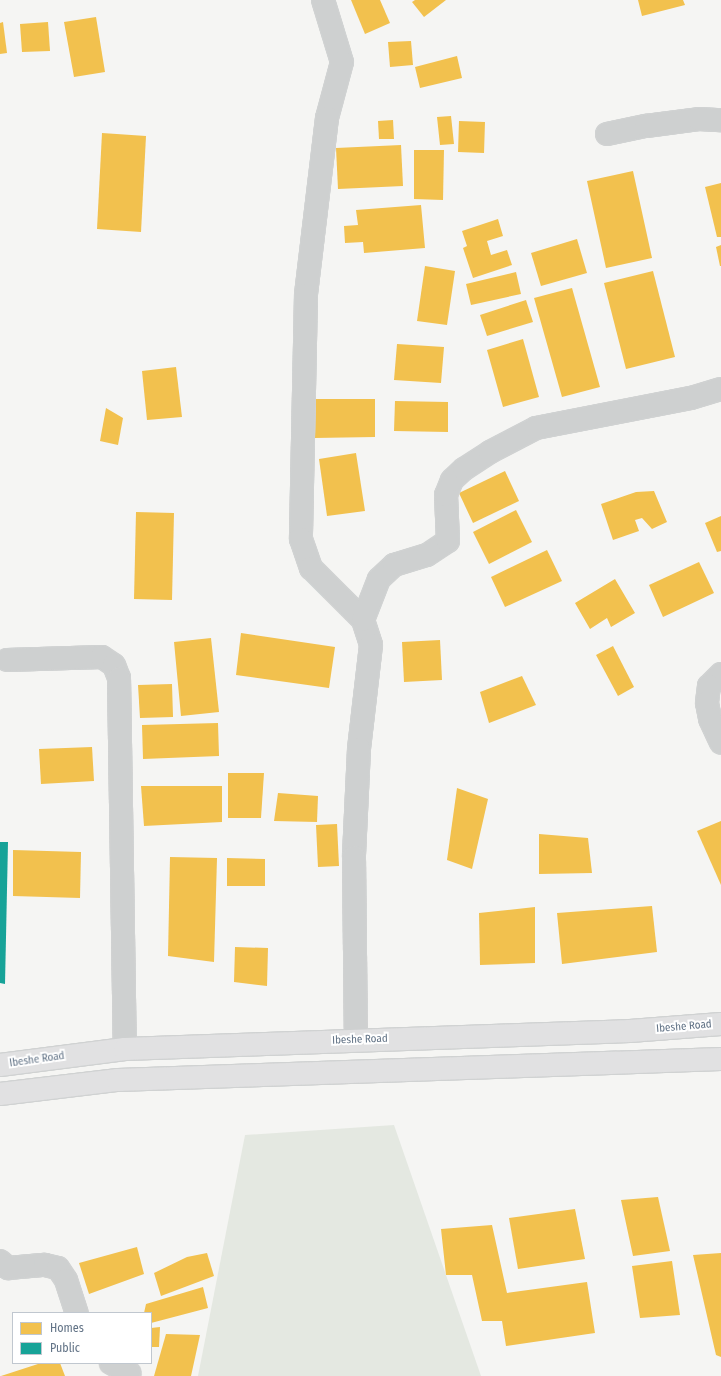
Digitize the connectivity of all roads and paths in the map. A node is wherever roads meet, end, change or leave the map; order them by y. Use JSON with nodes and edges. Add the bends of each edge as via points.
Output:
{"nodes":[{"id":1,"x":323,"y":0,"type":"edge"},
{"id":2,"x":721,"y":120,"type":"edge"},
{"id":3,"x":607,"y":134,"type":"dead end"},
{"id":4,"x":721,"y":389,"type":"edge"},
{"id":5,"x":363,"y":620,"type":"junction"},
{"id":6,"x":7,"y":660,"type":"dead end"},
{"id":7,"x":721,"y":674,"type":"edge"},
{"id":8,"x":721,"y":743,"type":"edge"},
{"id":9,"x":721,"y":1024,"type":"edge"},
{"id":10,"x":356,"y":1040,"type":"junction"},
{"id":11,"x":125,"y":1049,"type":"junction"},
{"id":12,"x":721,"y":1059,"type":"edge"},
{"id":13,"x":0,"y":1065,"type":"edge"},
{"id":14,"x":0,"y":1094,"type":"edge"},
{"id":15,"x":0,"y":1261,"type":"edge"},
{"id":16,"x":77,"y":1312,"type":"edge"}],
"edges":[{"from":1,"to":5,"type":"street","via":[[342,62],[327,118],[306,295],[301,539],[311,568]]},
{"from":2,"to":3,"type":"street","via":[[669,123]]},
{"from":4,"to":5,"type":"street","via":[[691,398],[536,428],[490,452],[452,480],[446,495],[448,540],[427,555],[394,565],[379,580]]},
{"from":5,"to":10,"type":"street","via":[[371,645],[359,749],[354,857]]},
{"from":6,"to":11,"type":"street","via":[[102,657],[114,664],[119,678]]},
{"from":7,"to":8,"type":"street","via":[[709,686],[707,704]]},
{"from":9,"to":10,"type":"main road","name":"Ibeshe Road","via":[[630,1032]]},
{"from":10,"to":11,"type":"main road","name":"Ibeshe Road"},
{"from":11,"to":13,"type":"main road","name":"Ibeshe Road"},
{"from":12,"to":14,"type":"main road","via":[[118,1080]]},
{"from":15,"to":16,"type":"street","via":[[8,1268],[45,1265],[58,1268],[66,1280]]}]}
